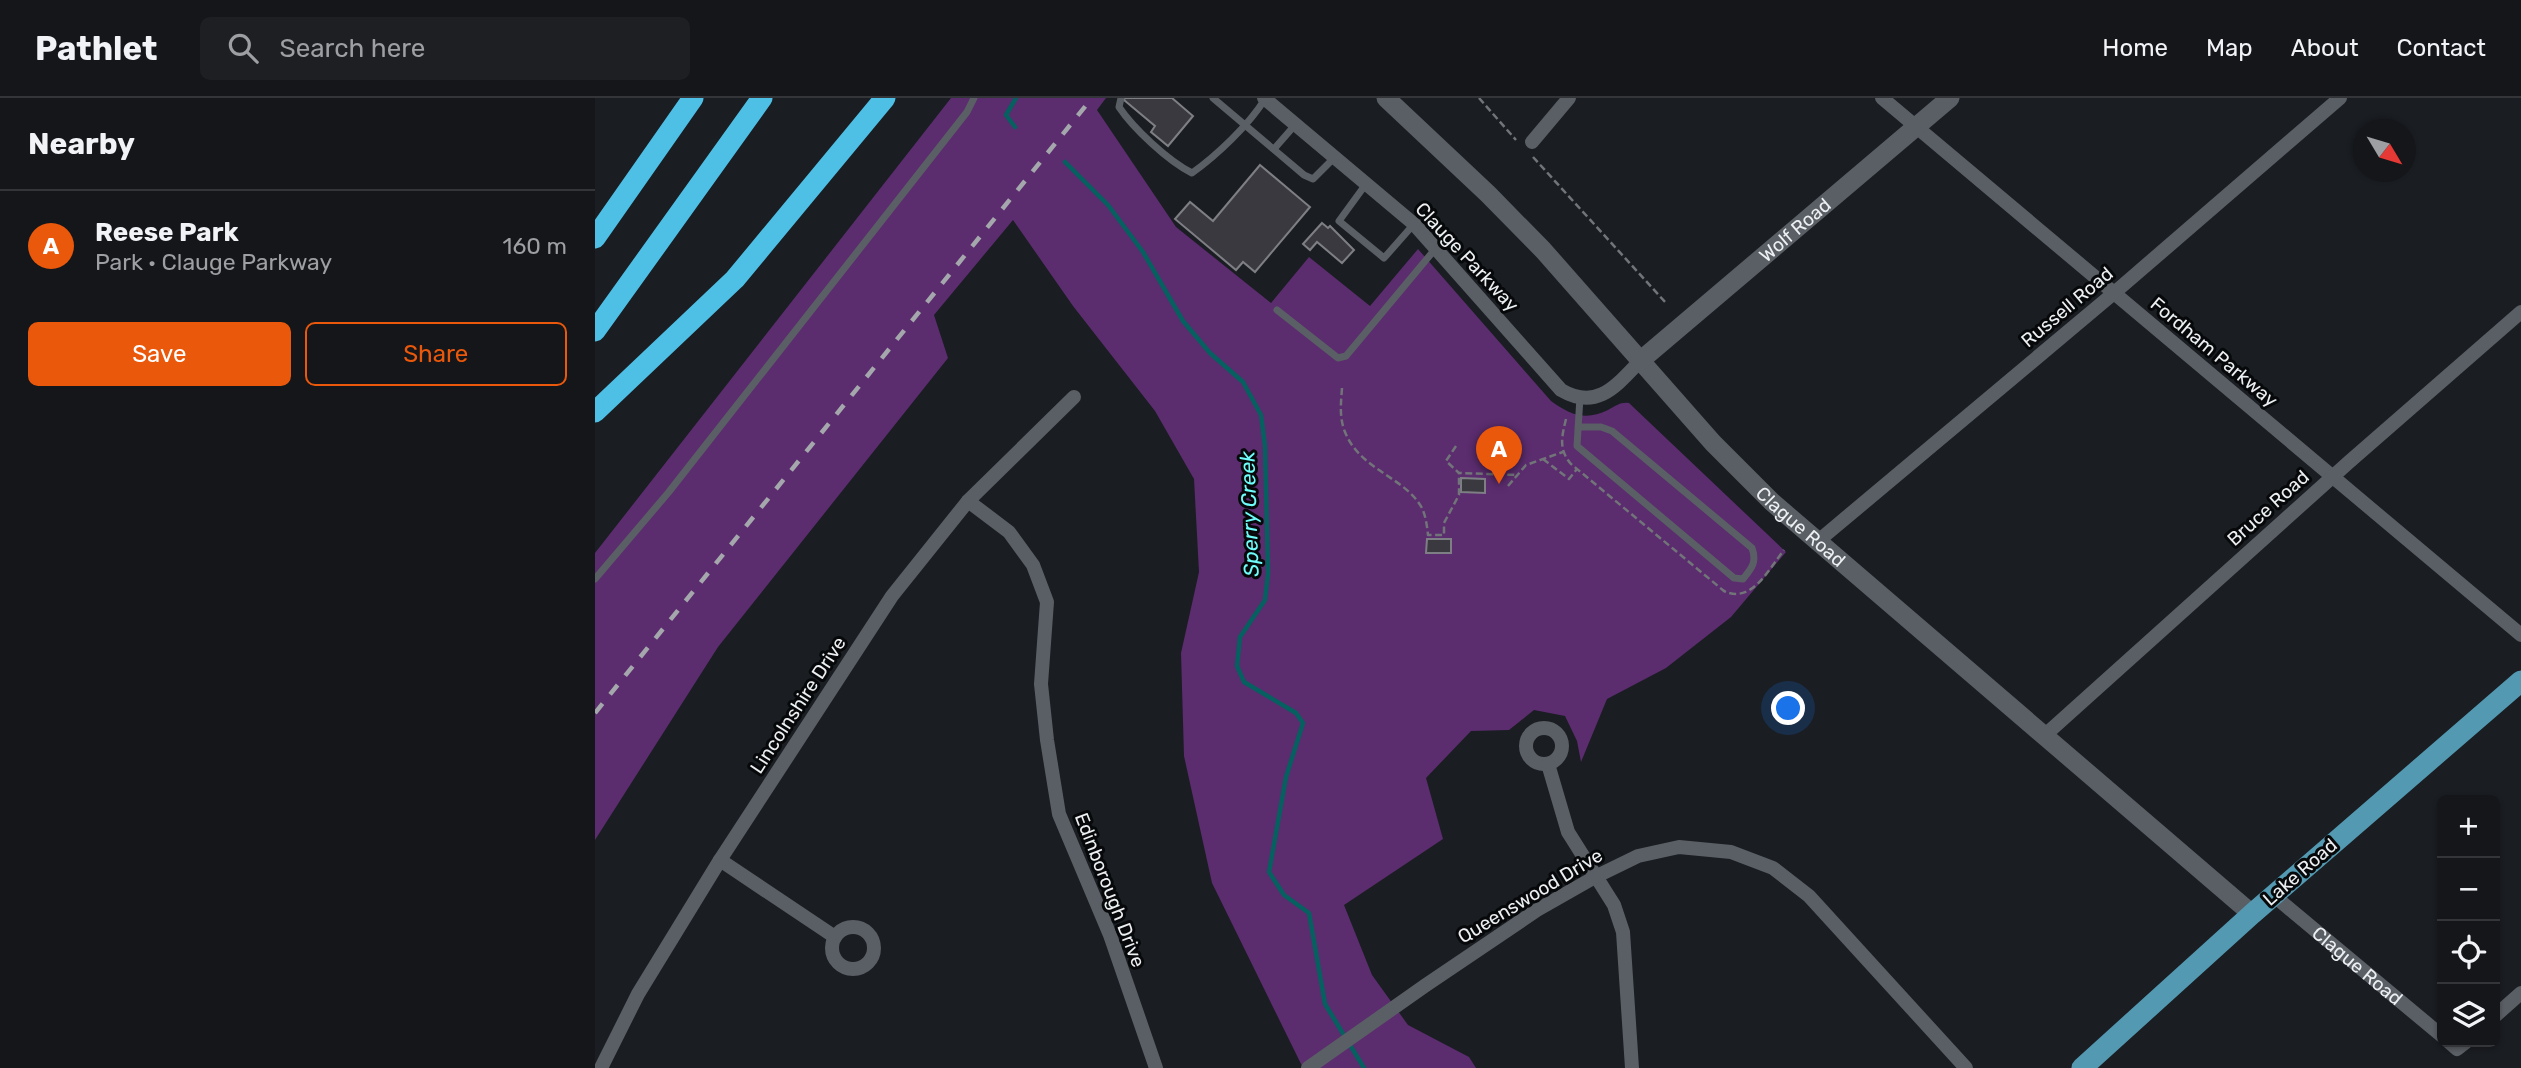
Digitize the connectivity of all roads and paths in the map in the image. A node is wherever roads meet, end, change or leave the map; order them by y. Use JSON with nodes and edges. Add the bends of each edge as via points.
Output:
{"nodes":[{"id":1,"x":693,"y":98,"type":"edge"},
{"id":2,"x":762,"y":98,"type":"edge"},
{"id":3,"x":885,"y":98,"type":"edge"},
{"id":4,"x":974,"y":98,"type":"edge"},
{"id":5,"x":1121,"y":98,"type":"edge"},
{"id":6,"x":1213,"y":98,"type":"edge"},
{"id":7,"x":1386,"y":98,"type":"edge"},
{"id":8,"x":1479,"y":98,"type":"edge"},
{"id":9,"x":1569,"y":98,"type":"edge"},
{"id":10,"x":1882,"y":98,"type":"edge"},
{"id":11,"x":1949,"y":98,"type":"edge"},
{"id":12,"x":2340,"y":98,"type":"edge"},
{"id":13,"x":1264,"y":99,"type":"edge"},
{"id":14,"x":1244,"y":124,"type":"junction"},
{"id":15,"x":1295,"y":125,"type":"junction"},
{"id":16,"x":1916,"y":127,"type":"junction"},
{"id":17,"x":1525,"y":144,"type":"junction"},
{"id":18,"x":1273,"y":149,"type":"junction"},
{"id":19,"x":1335,"y":157,"type":"junction"},
{"id":20,"x":1366,"y":184,"type":"junction"},
{"id":21,"x":1414,"y":224,"type":"junction"},
{"id":22,"x":595,"y":238,"type":"edge"},
{"id":23,"x":1436,"y":248,"type":"junction"},
{"id":24,"x":2114,"y":293,"type":"junction"},
{"id":25,"x":1666,"y":303,"type":"dead end"},
{"id":26,"x":1277,"y":310,"type":"dead end"},
{"id":27,"x":2521,"y":312,"type":"edge"},
{"id":28,"x":595,"y":331,"type":"edge"},
{"id":29,"x":1640,"y":361,"type":"junction"},
{"id":30,"x":1342,"y":388,"type":"dead end"},
{"id":31,"x":1074,"y":397,"type":"dead end"},
{"id":32,"x":1580,"y":397,"type":"junction"},
{"id":33,"x":595,"y":412,"type":"edge"},
{"id":34,"x":1578,"y":427,"type":"junction"},
{"id":35,"x":1456,"y":446,"type":"dead end"},
{"id":36,"x":1563,"y":452,"type":"dead end"},
{"id":37,"x":1543,"y":459,"type":"junction"},
{"id":38,"x":1577,"y":470,"type":"dead end"},
{"id":39,"x":1459,"y":473,"type":"junction"},
{"id":40,"x":1518,"y":475,"type":"junction"},
{"id":41,"x":2332,"y":477,"type":"junction"},
{"id":42,"x":1508,"y":486,"type":"dead end"},
{"id":43,"x":968,"y":500,"type":"junction"},
{"id":44,"x":1818,"y":542,"type":"junction"},
{"id":45,"x":595,"y":579,"type":"edge"},
{"id":46,"x":2521,"y":635,"type":"edge"},
{"id":47,"x":2521,"y":681,"type":"edge"},
{"id":48,"x":2044,"y":736,"type":"junction"},
{"id":49,"x":1548,"y":764,"type":"dead end"},
{"id":50,"x":720,"y":860,"type":"junction"},
{"id":51,"x":1595,"y":877,"type":"junction"},
{"id":52,"x":2273,"y":895,"type":"junction"},
{"id":53,"x":2252,"y":914,"type":"junction"},
{"id":54,"x":835,"y":937,"type":"dead end"},
{"id":55,"x":2521,"y":993,"type":"edge"},
{"id":56,"x":2500,"y":1012,"type":"edge"},
{"id":57,"x":2437,"y":1032,"type":"edge"},
{"id":58,"x":601,"y":1068,"type":"edge"},
{"id":59,"x":1156,"y":1068,"type":"edge"},
{"id":60,"x":1308,"y":1068,"type":"edge"},
{"id":61,"x":1632,"y":1068,"type":"edge"},
{"id":62,"x":1966,"y":1068,"type":"edge"},
{"id":63,"x":2082,"y":1068,"type":"edge"}],
"edges":[{"from":1,"to":22,"type":"highway"},
{"from":2,"to":28,"type":"highway"},
{"from":3,"to":33,"type":"highway","via":[[735,279]]},
{"from":4,"to":45,"type":"lane","via":[[813,309]]},
{"from":5,"to":14,"type":"lane","via":[[1119,107],[1125,116],[1192,173]]},
{"from":6,"to":14,"type":"lane"},
{"from":7,"to":29,"type":"main road","name":"Clague Road","via":[[1543,250]]},
{"from":8,"to":17,"type":"path"},
{"from":9,"to":17,"type":"street"},
{"from":10,"to":16,"type":"street","name":"Fordham Parkway"},
{"from":11,"to":16,"type":"main road","name":"Wolf Road"},
{"from":12,"to":24,"type":"street","name":"Russell Road"},
{"from":13,"to":14,"type":"lane"},
{"from":13,"to":15,"type":"street","name":"Clauge Parkway"},
{"from":14,"to":18,"type":"lane"},
{"from":15,"to":18,"type":"lane"},
{"from":15,"to":19,"type":"street","name":"Clauge Parkway"},
{"from":16,"to":24,"type":"street","name":"Fordham Parkway"},
{"from":16,"to":29,"type":"main road","name":"Wolf Road"},
{"from":17,"to":25,"type":"path"},
{"from":18,"to":19,"type":"lane","via":[[1313,179]]},
{"from":19,"to":20,"type":"street","name":"Clauge Parkway"},
{"from":20,"to":21,"type":"street","name":"Clauge Parkway"},
{"from":20,"to":21,"type":"lane","via":[[1339,220],[1384,258]]},
{"from":21,"to":23,"type":"street","name":"Clauge Parkway"},
{"from":23,"to":26,"type":"lane","via":[[1346,356],[1338,358]]},
{"from":23,"to":32,"type":"street","name":"Clauge Parkway","via":[[1560,390]]},
{"from":24,"to":41,"type":"street","name":"Fordham Parkway"},
{"from":24,"to":44,"type":"street","name":"Russell Road"},
{"from":27,"to":41,"type":"street","name":"Bruce Road"},
{"from":29,"to":32,"type":"street","via":[[1604,395]]},
{"from":29,"to":44,"type":"main road","name":"Clague Road","via":[[1713,443]]},
{"from":30,"to":39,"type":"path","via":[[1340,414],[1353,446],[1421,506],[1428,535],[1444,535],[1444,523],[1459,495]]},
{"from":31,"to":43,"type":"street","name":"Lincolnshire Drive"},
{"from":32,"to":34,"type":"lane"},
{"from":34,"to":34,"type":"lane","via":[[1577,446],[1734,578],[1743,579],[1753,567],[1752,548],[1612,431]]},
{"from":35,"to":39,"type":"path","via":[[1446,461]]},
{"from":36,"to":37,"type":"path"},
{"from":37,"to":38,"type":"path","via":[[1569,480]]},
{"from":37,"to":40,"type":"path","via":[[1526,465]]},
{"from":39,"to":40,"type":"path"},
{"from":40,"to":42,"type":"path"},
{"from":41,"to":46,"type":"street","name":"Fordham Parkway"},
{"from":41,"to":48,"type":"street","name":"Bruce Road"},
{"from":43,"to":50,"type":"street","name":"Lincolnshire Drive","via":[[892,596]]},
{"from":43,"to":59,"type":"street","name":"Edinborough Drive","via":[[1009,532],[1033,565],[1048,602],[1041,684],[1059,814],[1110,935]]},
{"from":44,"to":48,"type":"main road","name":"Clague Road"},
{"from":47,"to":52,"type":"main road","name":"Lake Road"},
{"from":48,"to":53,"type":"main road","name":"Clague Road"},
{"from":49,"to":51,"type":"street","via":[[1569,832]]},
{"from":50,"to":54,"type":"street"},
{"from":50,"to":58,"type":"street","name":"Lincolnshire Drive","via":[[638,994]]},
{"from":51,"to":60,"type":"street","name":"Queenswood Drive","via":[[1537,910]]},
{"from":51,"to":61,"type":"street","via":[[1614,905],[1623,932]]},
{"from":51,"to":62,"type":"street","name":"Queenswood Drive","via":[[1638,856],[1679,847],[1731,852],[1773,867],[1809,896]]},
{"from":52,"to":53,"type":"main road","name":"Lake Road"},
{"from":52,"to":57,"type":"street","name":"Clague Road"},
{"from":53,"to":63,"type":"main road","name":"Lake Road"},
{"from":55,"to":56,"type":"street"}]}
